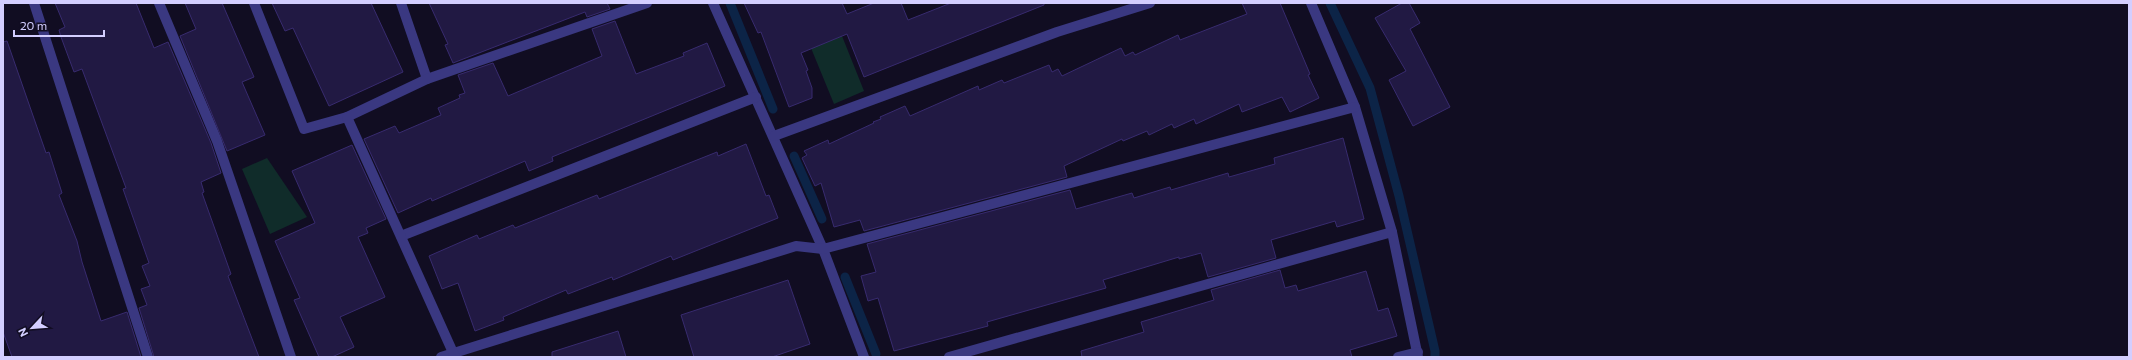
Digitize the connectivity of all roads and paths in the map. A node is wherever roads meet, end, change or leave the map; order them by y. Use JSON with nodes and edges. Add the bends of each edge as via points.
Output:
{"nodes":[{"id":1,"x":34,"y":3,"type":"edge"},
{"id":2,"x":159,"y":3,"type":"edge"},
{"id":3,"x":254,"y":3,"type":"edge"},
{"id":4,"x":401,"y":3,"type":"edge"},
{"id":5,"x":647,"y":3,"type":"edge"},
{"id":6,"x":713,"y":3,"type":"edge"},
{"id":7,"x":1150,"y":3,"type":"edge"},
{"id":8,"x":1311,"y":3,"type":"edge"},
{"id":9,"x":427,"y":79,"type":"junction"},
{"id":10,"x":756,"y":97,"type":"junction"},
{"id":11,"x":1355,"y":107,"type":"junction"},
{"id":12,"x":347,"y":117,"type":"junction"},
{"id":13,"x":774,"y":136,"type":"junction"},
{"id":14,"x":1392,"y":232,"type":"junction"},
{"id":15,"x":401,"y":236,"type":"junction"},
{"id":16,"x":823,"y":249,"type":"junction"},
{"id":17,"x":454,"y":355,"type":"edge"},
{"id":18,"x":1418,"y":355,"type":"edge"},
{"id":19,"x":148,"y":357,"type":"edge"},
{"id":20,"x":291,"y":357,"type":"edge"},
{"id":21,"x":441,"y":357,"type":"edge"},
{"id":22,"x":864,"y":357,"type":"edge"},
{"id":23,"x":949,"y":357,"type":"edge"},
{"id":24,"x":1398,"y":357,"type":"edge"}],
"edges":[{"from":1,"to":19,"type":"street"},
{"from":2,"to":20,"type":"street","via":[[216,141]]},
{"from":3,"to":12,"type":"street","via":[[304,129]]},
{"from":4,"to":9,"type":"street"},
{"from":5,"to":9,"type":"street"},
{"from":6,"to":10,"type":"street"},
{"from":7,"to":13,"type":"street","via":[[1057,32]]},
{"from":8,"to":11,"type":"street"},
{"from":9,"to":12,"type":"street"},
{"from":10,"to":13,"type":"street"},
{"from":10,"to":15,"type":"street"},
{"from":11,"to":14,"type":"street"},
{"from":11,"to":16,"type":"street"},
{"from":12,"to":15,"type":"street"},
{"from":13,"to":16,"type":"street"},
{"from":14,"to":18,"type":"street"},
{"from":14,"to":23,"type":"street"},
{"from":15,"to":17,"type":"street"},
{"from":16,"to":17,"type":"street","via":[[796,246]]},
{"from":16,"to":22,"type":"street"},
{"from":17,"to":21,"type":"street"},
{"from":18,"to":24,"type":"street"}]}
